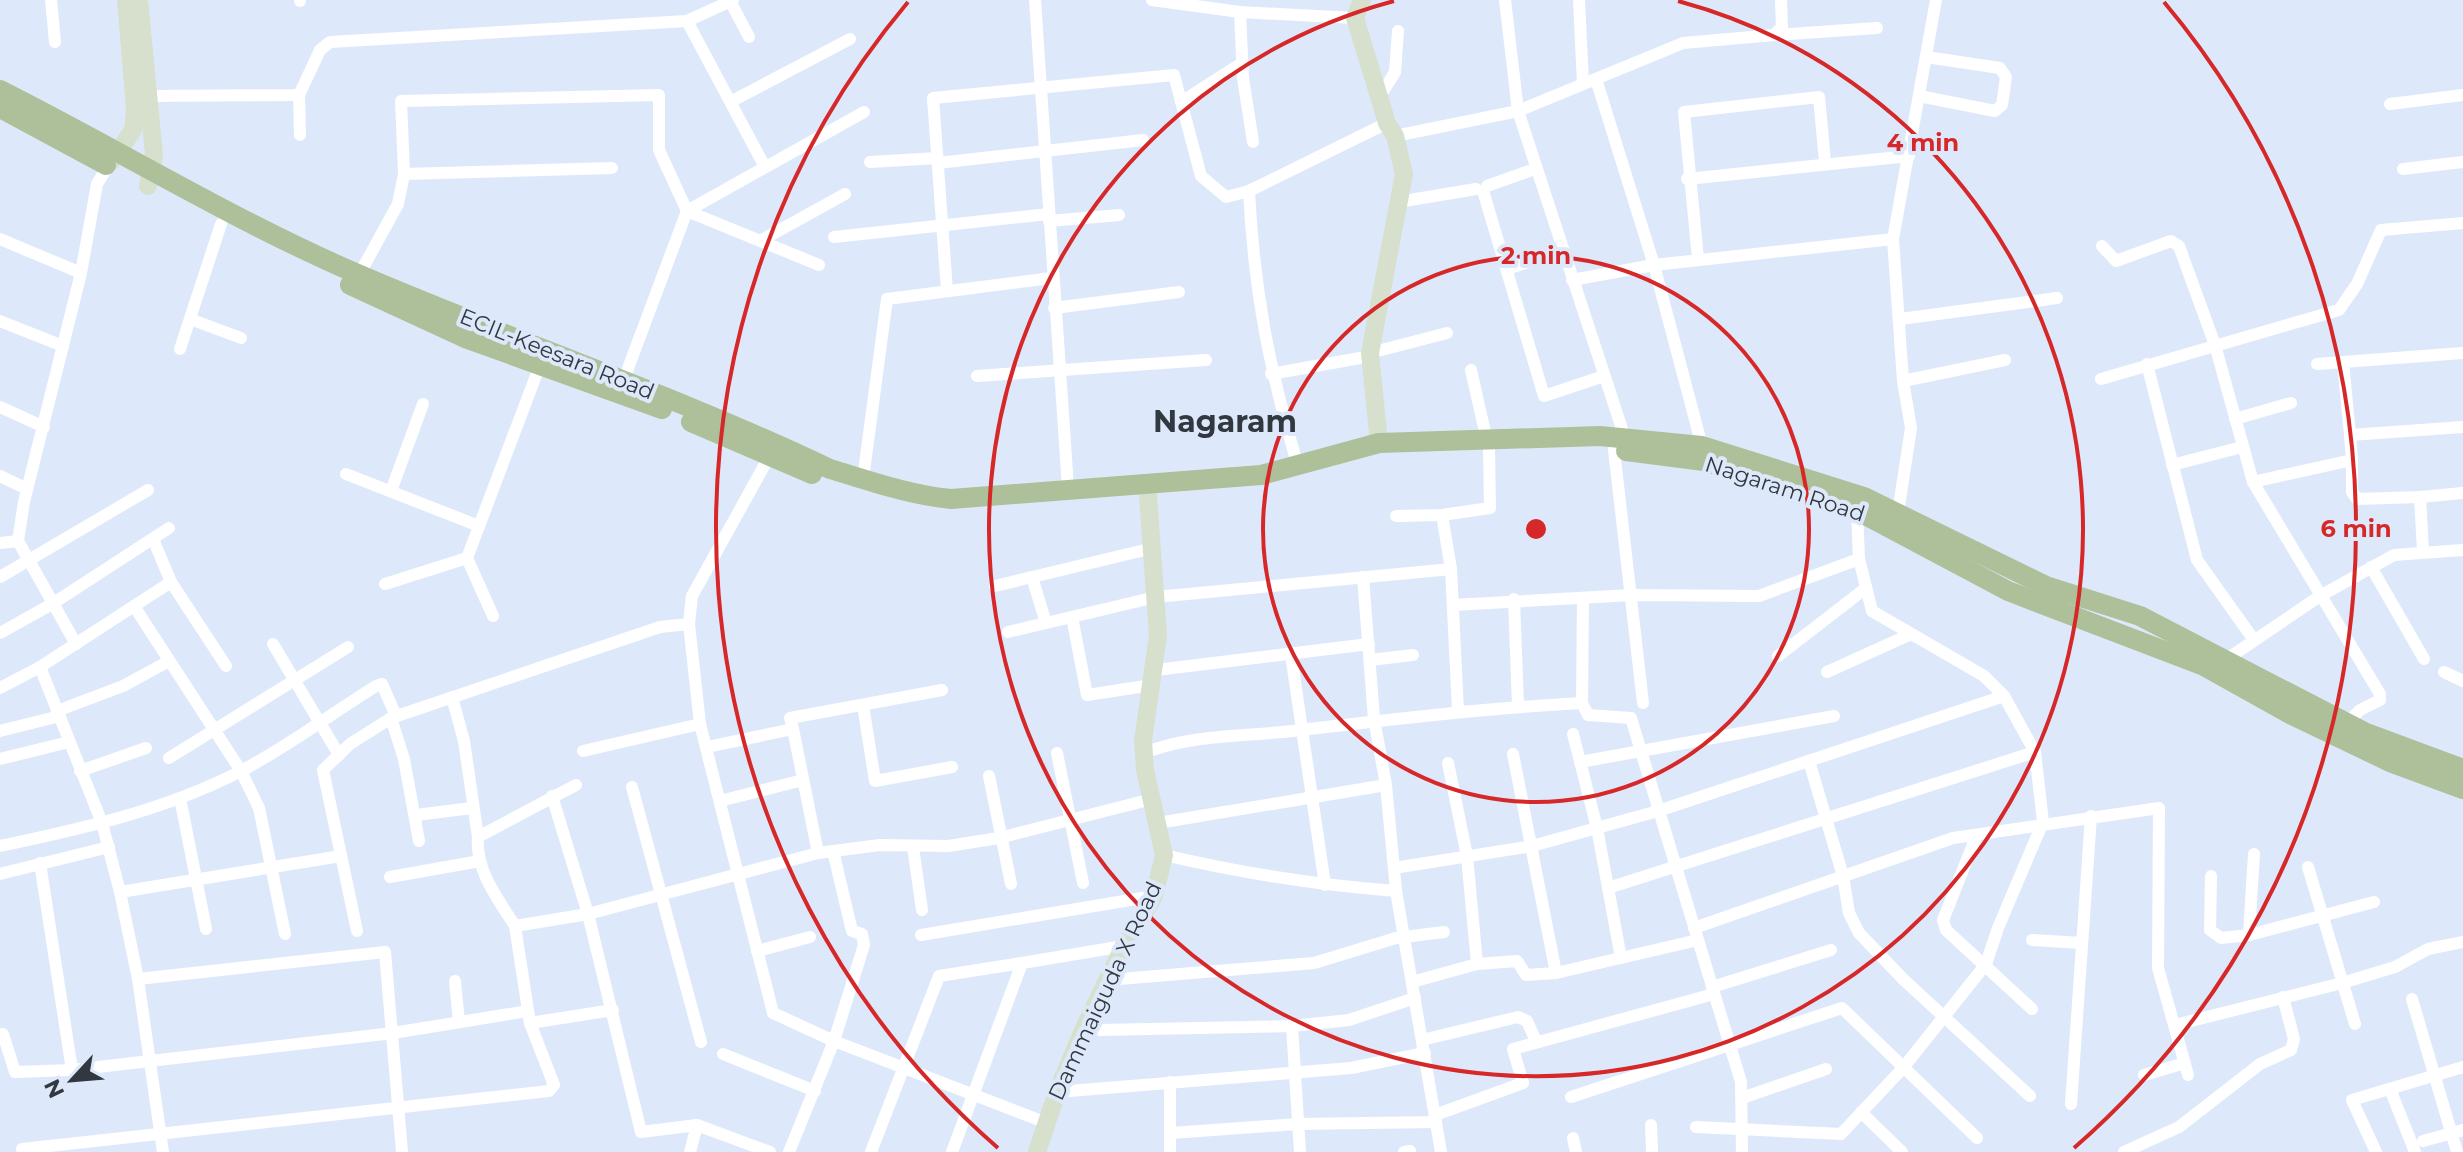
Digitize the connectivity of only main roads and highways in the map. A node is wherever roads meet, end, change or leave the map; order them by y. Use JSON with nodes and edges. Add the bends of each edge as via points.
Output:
{"nodes":[{"id":1,"x":0,"y":90,"type":"edge"},
{"id":2,"x":0,"y":108,"type":"edge"},
{"id":3,"x":112,"y":160,"type":"junction"},
{"id":4,"x":150,"y":179,"type":"junction"},
{"id":5,"x":690,"y":414,"type":"junction"},
{"id":6,"x":1619,"y":444,"type":"junction"},
{"id":7,"x":1488,"y":445,"type":"junction"},
{"id":8,"x":1148,"y":491,"type":"junction"},
{"id":9,"x":1938,"y":543,"type":"junction"},
{"id":10,"x":2463,"y":769,"type":"edge"},
{"id":11,"x":2463,"y":789,"type":"edge"}],
"edges":[{"from":1,"to":3,"type":"main road","name":"ECIL-Keesara Road"},
{"from":2,"to":3,"type":"main road","name":"ECIL-Keesara Road"},
{"from":3,"to":4,"type":"main road","name":"ECIL-Keesara Road"},
{"from":4,"to":5,"type":"main road","name":"ECIL-Keesara Road","via":[[359,275],[624,379]]},
{"from":4,"to":5,"type":"main road","name":"ECIL-Keesara Road","via":[[221,224],[465,338]]},
{"from":5,"to":8,"type":"main road","name":"ECIL-Keesara Road","via":[[830,469],[926,496],[951,499],[1068,488]]},
{"from":5,"to":8,"type":"main road","name":"ECIL-Keesara Road","via":[[769,457],[888,499],[948,510]]},
{"from":6,"to":7,"type":"main road","name":"Nagaram Road"},
{"from":6,"to":9,"type":"main road","name":"Nagaram Road","via":[[1704,461],[1857,510]]},
{"from":6,"to":9,"type":"main road","name":"Nagaram Road","via":[[1702,446],[1864,497],[1898,513]]},
{"from":7,"to":8,"type":"main road","name":"Nagaram Road","via":[[1384,454],[1229,491]]},
{"from":7,"to":8,"type":"main road","name":"Nagaram Road","via":[[1379,443],[1261,475]]},
{"from":9,"to":10,"type":"main road","name":"Nagaram Road","via":[[2140,616],[2347,723]]},
{"from":9,"to":11,"type":"main road","name":"Nagaram Road","via":[[2008,591],[2204,666],[2390,762]]}]}
